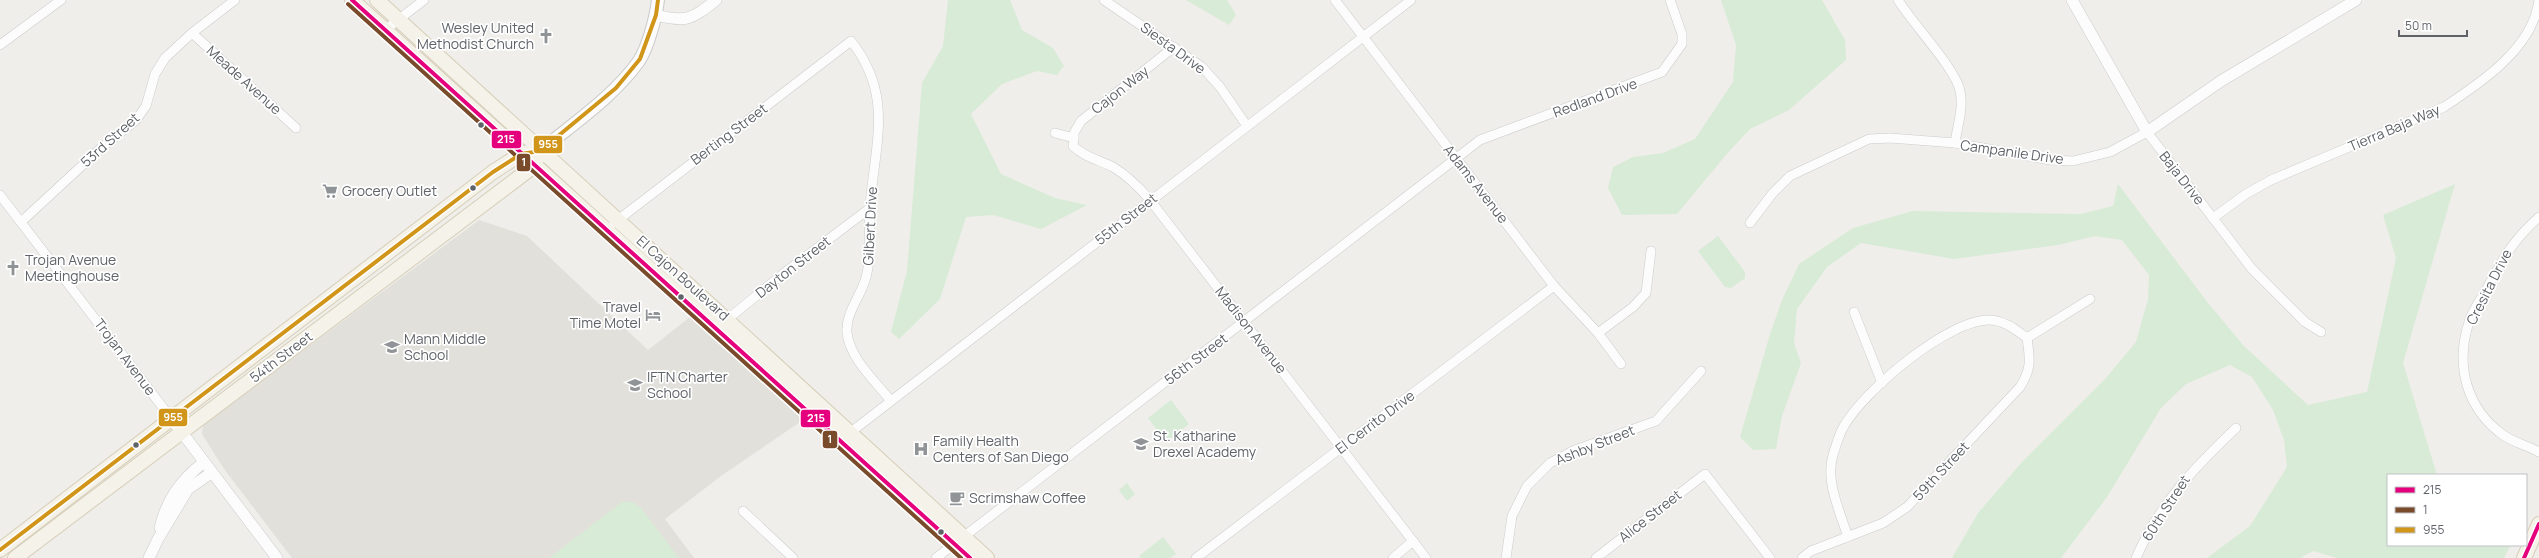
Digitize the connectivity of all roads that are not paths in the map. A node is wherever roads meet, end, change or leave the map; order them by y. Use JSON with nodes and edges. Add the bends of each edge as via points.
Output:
{"nodes":[{"id":1,"x":61,"y":0,"type":"edge"},
{"id":2,"x":235,"y":0,"type":"edge"},
{"id":3,"x":352,"y":0,"type":"edge"},
{"id":4,"x":377,"y":0,"type":"edge"},
{"id":5,"x":424,"y":0,"type":"edge"},
{"id":6,"x":658,"y":0,"type":"edge"},
{"id":7,"x":716,"y":0,"type":"edge"},
{"id":8,"x":1104,"y":0,"type":"edge"},
{"id":9,"x":1334,"y":0,"type":"edge"},
{"id":10,"x":1412,"y":0,"type":"edge"},
{"id":11,"x":1670,"y":0,"type":"edge"},
{"id":12,"x":1898,"y":0,"type":"edge"},
{"id":13,"x":2072,"y":0,"type":"edge"},
{"id":14,"x":2356,"y":0,"type":"edge"},
{"id":15,"x":2539,"y":0,"type":"edge"},
{"id":16,"x":656,"y":15,"type":"junction"},
{"id":17,"x":398,"y":20,"type":"junction"},
{"id":18,"x":385,"y":30,"type":"junction"},
{"id":19,"x":192,"y":33,"type":"junction"},
{"id":20,"x":1363,"y":37,"type":"junction"},
{"id":21,"x":851,"y":41,"type":"joint"},
{"id":22,"x":0,"y":45,"type":"edge"},
{"id":23,"x":1174,"y":47,"type":"junction"},
{"id":24,"x":1247,"y":126,"type":"junction"},
{"id":25,"x":296,"y":128,"type":"dead end"},
{"id":26,"x":2147,"y":132,"type":"junction"},
{"id":27,"x":1055,"y":133,"type":"dead end"},
{"id":28,"x":1074,"y":138,"type":"junction"},
{"id":29,"x":1955,"y":143,"type":"junction"},
{"id":30,"x":540,"y":151,"type":"junction"},
{"id":31,"x":521,"y":154,"type":"junction"},
{"id":32,"x":1455,"y":158,"type":"junction"},
{"id":33,"x":534,"y":166,"type":"junction"},
{"id":34,"x":0,"y":195,"type":"edge"},
{"id":35,"x":1150,"y":200,"type":"junction"},
{"id":36,"x":870,"y":208,"type":"junction"},
{"id":37,"x":2213,"y":218,"type":"junction"},
{"id":38,"x":2539,"y":218,"type":"edge"},
{"id":39,"x":21,"y":222,"type":"junction"},
{"id":40,"x":1750,"y":223,"type":"dead end"},
{"id":41,"x":612,"y":224,"type":"junction"},
{"id":42,"x":1651,"y":250,"type":"dead end"},
{"id":43,"x":1554,"y":286,"type":"junction"},
{"id":44,"x":2090,"y":299,"type":"dead end"},
{"id":45,"x":1854,"y":312,"type":"dead end"},
{"id":46,"x":1245,"y":322,"type":"junction"},
{"id":47,"x":722,"y":323,"type":"junction"},
{"id":48,"x":2322,"y":332,"type":"dead end"},
{"id":49,"x":1598,"y":333,"type":"junction"},
{"id":50,"x":2027,"y":338,"type":"junction"},
{"id":51,"x":1621,"y":364,"type":"dead end"},
{"id":52,"x":1701,"y":371,"type":"dead end"},
{"id":53,"x":1882,"y":383,"type":"junction"},
{"id":54,"x":891,"y":401,"type":"junction"},
{"id":55,"x":171,"y":418,"type":"junction"},
{"id":56,"x":2236,"y":428,"type":"dead end"},
{"id":57,"x":182,"y":432,"type":"junction"},
{"id":58,"x":846,"y":436,"type":"junction"},
{"id":59,"x":1341,"y":448,"type":"junction"},
{"id":60,"x":2539,"y":452,"type":"edge"},
{"id":61,"x":204,"y":462,"type":"junction"},
{"id":62,"x":211,"y":473,"type":"junction"},
{"id":63,"x":742,"y":511,"type":"dead end"},
{"id":64,"x":2539,"y":524,"type":"edge"},
{"id":65,"x":1848,"y":537,"type":"junction"},
{"id":66,"x":158,"y":539,"type":"junction"},
{"id":67,"x":960,"y":540,"type":"junction"},
{"id":68,"x":1413,"y":541,"type":"junction"},
{"id":69,"x":2536,"y":541,"type":"edge"},
{"id":70,"x":0,"y":550,"type":"edge"},
{"id":71,"x":15,"y":558,"type":"edge"},
{"id":72,"x":150,"y":558,"type":"edge"},
{"id":73,"x":277,"y":558,"type":"edge"},
{"id":74,"x":793,"y":558,"type":"edge"},
{"id":75,"x":936,"y":558,"type":"edge"},
{"id":76,"x":970,"y":558,"type":"edge"},
{"id":77,"x":987,"y":558,"type":"edge"},
{"id":78,"x":1196,"y":558,"type":"edge"},
{"id":79,"x":1393,"y":558,"type":"edge"},
{"id":80,"x":1426,"y":558,"type":"edge"},
{"id":81,"x":1506,"y":558,"type":"edge"},
{"id":82,"x":1596,"y":558,"type":"edge"},
{"id":83,"x":1770,"y":558,"type":"edge"},
{"id":84,"x":1802,"y":558,"type":"edge"},
{"id":85,"x":2136,"y":558,"type":"edge"},
{"id":86,"x":2524,"y":558,"type":"edge"}],
"edges":[{"from":1,"to":22,"type":"street"},
{"from":2,"to":19,"type":"street","name":"53rd Street"},
{"from":3,"to":18,"type":"main road","name":"El Cajon Boulevard"},
{"from":4,"to":17,"type":"main road","name":"El Cajon Boulevard"},
{"from":5,"to":17,"type":"street"},
{"from":6,"to":16,"type":"main road"},
{"from":7,"to":16,"type":"street","via":[[695,16],[678,21]]},
{"from":8,"to":23,"type":"street","name":"Siesta Drive"},
{"from":9,"to":20,"type":"street","name":"Adams Avenue"},
{"from":10,"to":20,"type":"street","name":"55th Street"},
{"from":11,"to":32,"type":"street","name":"Redland Drive","via":[[1682,34],[1682,44],[1662,72],[1480,140]]},
{"from":12,"to":29,"type":"street","via":[[1959,85],[1961,99]]},
{"from":13,"to":26,"type":"street","name":"Baja Drive"},
{"from":14,"to":26,"type":"street","name":"Campanile Drive","via":[[2221,81]]},
{"from":15,"to":37,"type":"street","name":"Tierra Baja Way","via":[[2536,18],[2523,42],[2468,91],[2444,107],[2271,180]]},
{"from":16,"to":30,"type":"main road","via":[[640,59],[616,88]]},
{"from":17,"to":18,"type":"street"},
{"from":17,"to":30,"type":"main road","name":"El Cajon Boulevard"},
{"from":18,"to":31,"type":"main road","name":"El Cajon Boulevard"},
{"from":19,"to":25,"type":"street","name":"Meade Avenue"},
{"from":19,"to":39,"type":"street","name":"53rd Street","via":[[165,58],[155,74],[146,106],[136,120],[100,149]]},
{"from":20,"to":24,"type":"street","name":"55th Street"},
{"from":20,"to":32,"type":"street","name":"Adams Avenue"},
{"from":21,"to":36,"type":"street","name":"Gilbert Drive","via":[[864,57],[878,92],[880,112]]},
{"from":21,"to":41,"type":"street","name":"Berting Street"},
{"from":23,"to":24,"type":"street","name":"Siesta Drive","via":[[1202,67],[1220,87]]},
{"from":23,"to":28,"type":"street","name":"Cajon Way","via":[[1081,120]]},
{"from":24,"to":35,"type":"street","name":"55th Street"},
{"from":26,"to":29,"type":"street","name":"Campanile Drive","via":[[2110,152],[2073,160],[2050,160]]},
{"from":26,"to":37,"type":"street","name":"Baja Drive"},
{"from":27,"to":28,"type":"street"},
{"from":28,"to":35,"type":"street","name":"Madison Avenue","via":[[1073,146],[1081,154],[1124,174]]},
{"from":29,"to":40,"type":"street","name":"Campanile Drive","via":[[1869,139],[1790,176],[1772,194]]},
{"from":30,"to":31,"type":"main road","name":"54th Street"},
{"from":30,"to":33,"type":"main road"},
{"from":30,"to":41,"type":"main road","name":"El Cajon Boulevard"},
{"from":31,"to":33,"type":"main road","name":"El Cajon Boulevard"},
{"from":31,"to":55,"type":"main road","name":"54th Street"},
{"from":32,"to":43,"type":"street","name":"Adams Avenue"},
{"from":32,"to":46,"type":"street","name":"56th Street"},
{"from":33,"to":41,"type":"main road","name":"El Cajon Boulevard"},
{"from":33,"to":57,"type":"main road","name":"54th Street"},
{"from":34,"to":39,"type":"street","name":"Trojan Avenue"},
{"from":35,"to":46,"type":"street","name":"Madison Avenue"},
{"from":35,"to":54,"type":"street","name":"55th Street"},
{"from":36,"to":47,"type":"street","name":"Dayton Street"},
{"from":36,"to":54,"type":"street","name":"Gilbert Drive","via":[[867,273],[852,308],[847,333],[855,356]]},
{"from":37,"to":48,"type":"street","name":"Baja Drive","via":[[2252,269],[2305,322]]},
{"from":38,"to":60,"type":"street","name":"Cresita Drive","via":[[2518,236],[2506,251],[2469,322],[2462,354],[2463,375],[2471,398],[2482,415],[2504,435]]},
{"from":39,"to":55,"type":"street","name":"Trojan Avenue"},
{"from":41,"to":47,"type":"main road","name":"El Cajon Boulevard"},
{"from":42,"to":49,"type":"street","via":[[1646,293]]},
{"from":43,"to":49,"type":"street","name":"Adams Avenue"},
{"from":43,"to":59,"type":"street","name":"El Cerrito Drive"},
{"from":44,"to":50,"type":"street"},
{"from":45,"to":53,"type":"street"},
{"from":46,"to":59,"type":"street","name":"Madison Avenue"},
{"from":46,"to":67,"type":"street","name":"56th Street"},
{"from":47,"to":58,"type":"main road","name":"El Cajon Boulevard"},
{"from":49,"to":51,"type":"street","name":"Adams Avenue"},
{"from":50,"to":53,"type":"street","via":[[2010,325],[1990,320],[1978,322],[1942,336],[1920,349]]},
{"from":50,"to":65,"type":"street","name":"59th Street","via":[[2029,374],[2020,387],[1907,507],[1883,523]]},
{"from":52,"to":81,"type":"street","name":"Ashby Street","via":[[1656,421],[1576,450],[1550,463],[1526,486],[1512,516]]},
{"from":53,"to":65,"type":"street","via":[[1843,427],[1833,456],[1831,481]]},
{"from":54,"to":58,"type":"street","name":"55th Street"},
{"from":55,"to":57,"type":"street","name":"Trojan Avenue"},
{"from":55,"to":70,"type":"main road","name":"54th Street"},
{"from":56,"to":85,"type":"street","name":"60th Street","via":[[2191,471],[2174,492]]},
{"from":57,"to":61,"type":"street","name":"Trojan Avenue"},
{"from":57,"to":71,"type":"main road","name":"54th Street"},
{"from":58,"to":67,"type":"main road","name":"El Cajon Boulevard"},
{"from":59,"to":68,"type":"street","name":"Madison Avenue"},
{"from":59,"to":78,"type":"street","name":"El Cerrito Drive"},
{"from":61,"to":62,"type":"street","name":"Trojan Avenue"},
{"from":61,"to":66,"type":"street","via":[[178,486],[163,517]]},
{"from":62,"to":66,"type":"street","via":[[188,489]]},
{"from":62,"to":73,"type":"street","name":"Trojan Avenue"},
{"from":63,"to":74,"type":"street"},
{"from":64,"to":69,"type":"main road"},
{"from":65,"to":84,"type":"street","name":"59th Street","via":[[1811,551]]},
{"from":66,"to":72,"type":"street"},
{"from":67,"to":75,"type":"street","name":"56th Street"},
{"from":67,"to":76,"type":"main road","name":"El Cajon Boulevard"},
{"from":67,"to":77,"type":"main road","name":"El Cajon Boulevard"},
{"from":68,"to":79,"type":"street"},
{"from":68,"to":80,"type":"street","name":"Madison Avenue"},
{"from":69,"to":86,"type":"main road"},
{"from":82,"to":83,"type":"street","name":"Alice Street","via":[[1704,474]]}]}
